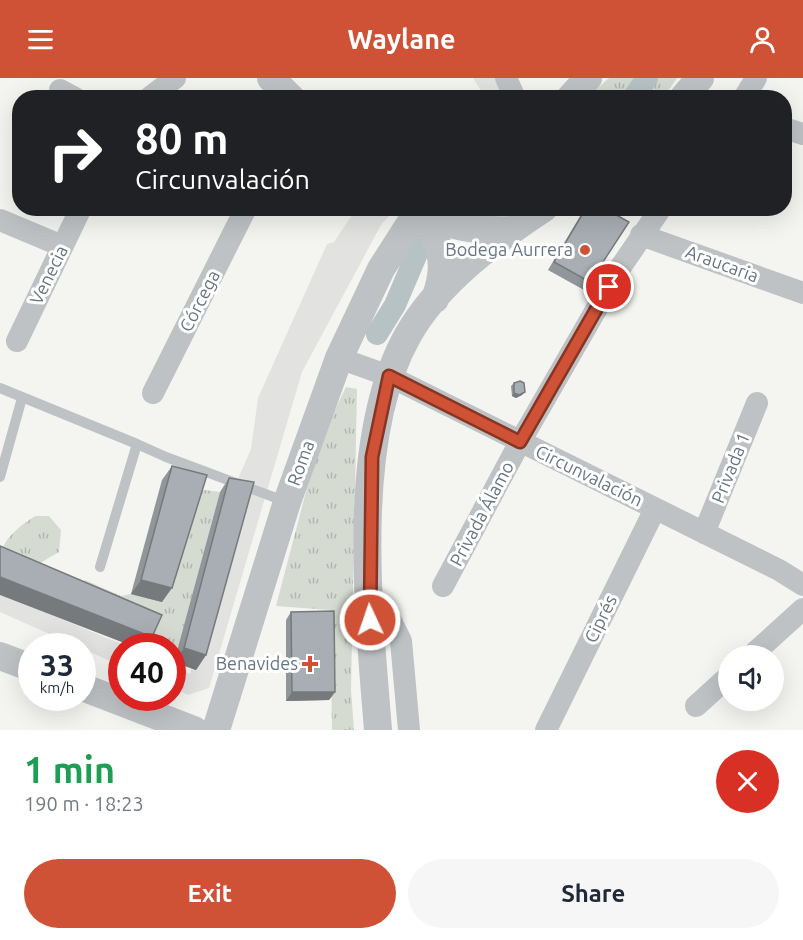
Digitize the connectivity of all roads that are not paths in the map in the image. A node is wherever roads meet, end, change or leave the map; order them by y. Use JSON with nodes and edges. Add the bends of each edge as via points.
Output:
{"nodes":[{"id":1,"x":175,"y":78,"type":"edge"},
{"id":2,"x":271,"y":78,"type":"edge"},
{"id":3,"x":588,"y":78,"type":"edge"},
{"id":4,"x":700,"y":78,"type":"edge"},
{"id":5,"x":159,"y":90,"type":"edge"},
{"id":6,"x":283,"y":90,"type":"edge"},
{"id":7,"x":577,"y":90,"type":"edge"},
{"id":8,"x":690,"y":90,"type":"edge"},
{"id":9,"x":77,"y":216,"type":"edge"},
{"id":10,"x":242,"y":216,"type":"edge"},
{"id":11,"x":414,"y":216,"type":"edge"},
{"id":12,"x":422,"y":216,"type":"edge"},
{"id":13,"x":434,"y":216,"type":"edge"},
{"id":14,"x":532,"y":216,"type":"edge"},
{"id":15,"x":655,"y":216,"type":"edge"},
{"id":16,"x":0,"y":220,"type":"edge"},
{"id":17,"x":512,"y":230,"type":"junction"},
{"id":18,"x":641,"y":235,"type":"junction"},
{"id":19,"x":62,"y":246,"type":"junction"},
{"id":20,"x":803,"y":293,"type":"edge"},
{"id":21,"x":435,"y":299,"type":"junction"},
{"id":22,"x":17,"y":341,"type":"dead end"},
{"id":23,"x":339,"y":358,"type":"junction"},
{"id":24,"x":389,"y":376,"type":"junction"},
{"id":25,"x":0,"y":388,"type":"edge"},
{"id":26,"x":153,"y":393,"type":"dead end"},
{"id":27,"x":22,"y":398,"type":"junction"},
{"id":28,"x":757,"y":403,"type":"dead end"},
{"id":29,"x":520,"y":442,"type":"junction"},
{"id":30,"x":137,"y":444,"type":"junction"},
{"id":31,"x":0,"y":477,"type":"edge"},
{"id":32,"x":287,"y":502,"type":"junction"},
{"id":33,"x":655,"y":508,"type":"junction"},
{"id":34,"x":704,"y":533,"type":"junction"},
{"id":35,"x":100,"y":567,"type":"dead end"},
{"id":36,"x":803,"y":585,"type":"edge"},
{"id":37,"x":443,"y":586,"type":"dead end"},
{"id":38,"x":368,"y":598,"type":"junction"},
{"id":39,"x":803,"y":609,"type":"edge"},
{"id":40,"x":763,"y":645,"type":"edge"},
{"id":41,"x":0,"y":656,"type":"edge"},
{"id":42,"x":18,"y":663,"type":"edge"},
{"id":43,"x":718,"y":686,"type":"edge"},
{"id":44,"x":96,"y":692,"type":"edge"},
{"id":45,"x":696,"y":706,"type":"dead end"},
{"id":46,"x":551,"y":729,"type":"edge"},
{"id":47,"x":194,"y":730,"type":"edge"},
{"id":48,"x":216,"y":730,"type":"edge"},
{"id":49,"x":378,"y":730,"type":"edge"},
{"id":50,"x":409,"y":730,"type":"edge"}],
"edges":[{"from":1,"to":5,"type":"street"},
{"from":2,"to":6,"type":"street"},
{"from":3,"to":7,"type":"street"},
{"from":4,"to":8,"type":"street"},
{"from":9,"to":19,"type":"street","name":"Venecia"},
{"from":10,"to":26,"type":"street","name":"Córcega"},
{"from":11,"to":23,"type":"street","name":"Roma","via":[[376,278]]},
{"from":12,"to":21,"type":"street","via":[[443,260],[444,272]]},
{"from":13,"to":17,"type":"street","via":[[458,227]]},
{"from":14,"to":17,"type":"street"},
{"from":15,"to":18,"type":"street","name":"Privada Álamo"},
{"from":16,"to":19,"type":"street"},
{"from":17,"to":21,"type":"street","via":[[447,284]]},
{"from":18,"to":20,"type":"street","name":"Araucaria"},
{"from":18,"to":29,"type":"street","name":"Privada Álamo"},
{"from":19,"to":22,"type":"street","name":"Venecia"},
{"from":21,"to":24,"type":"street","via":[[408,334]]},
{"from":23,"to":24,"type":"street","name":"Circunvalación"},
{"from":23,"to":32,"type":"street","name":"Roma"},
{"from":24,"to":29,"type":"street","name":"Circunvalación"},
{"from":24,"to":38,"type":"street","via":[[372,457]]},
{"from":25,"to":27,"type":"lane"},
{"from":27,"to":30,"type":"lane"},
{"from":27,"to":31,"type":"lane"},
{"from":28,"to":34,"type":"street","name":"Privada 1"},
{"from":29,"to":33,"type":"street","name":"Circunvalación"},
{"from":29,"to":37,"type":"street","name":"Privada Álamo"},
{"from":30,"to":32,"type":"lane"},
{"from":30,"to":35,"type":"lane"},
{"from":32,"to":48,"type":"street","name":"Roma"},
{"from":33,"to":34,"type":"street","name":"Circunvalación"},
{"from":33,"to":46,"type":"street","name":"Ciprés"},
{"from":34,"to":36,"type":"street","name":"Circunvalación"},
{"from":38,"to":49,"type":"street"},
{"from":38,"to":50,"type":"street","via":[[391,621],[401,641]]},
{"from":39,"to":40,"type":"street"},
{"from":41,"to":42,"type":"street"},
{"from":43,"to":45,"type":"street"},
{"from":44,"to":47,"type":"street"}]}
